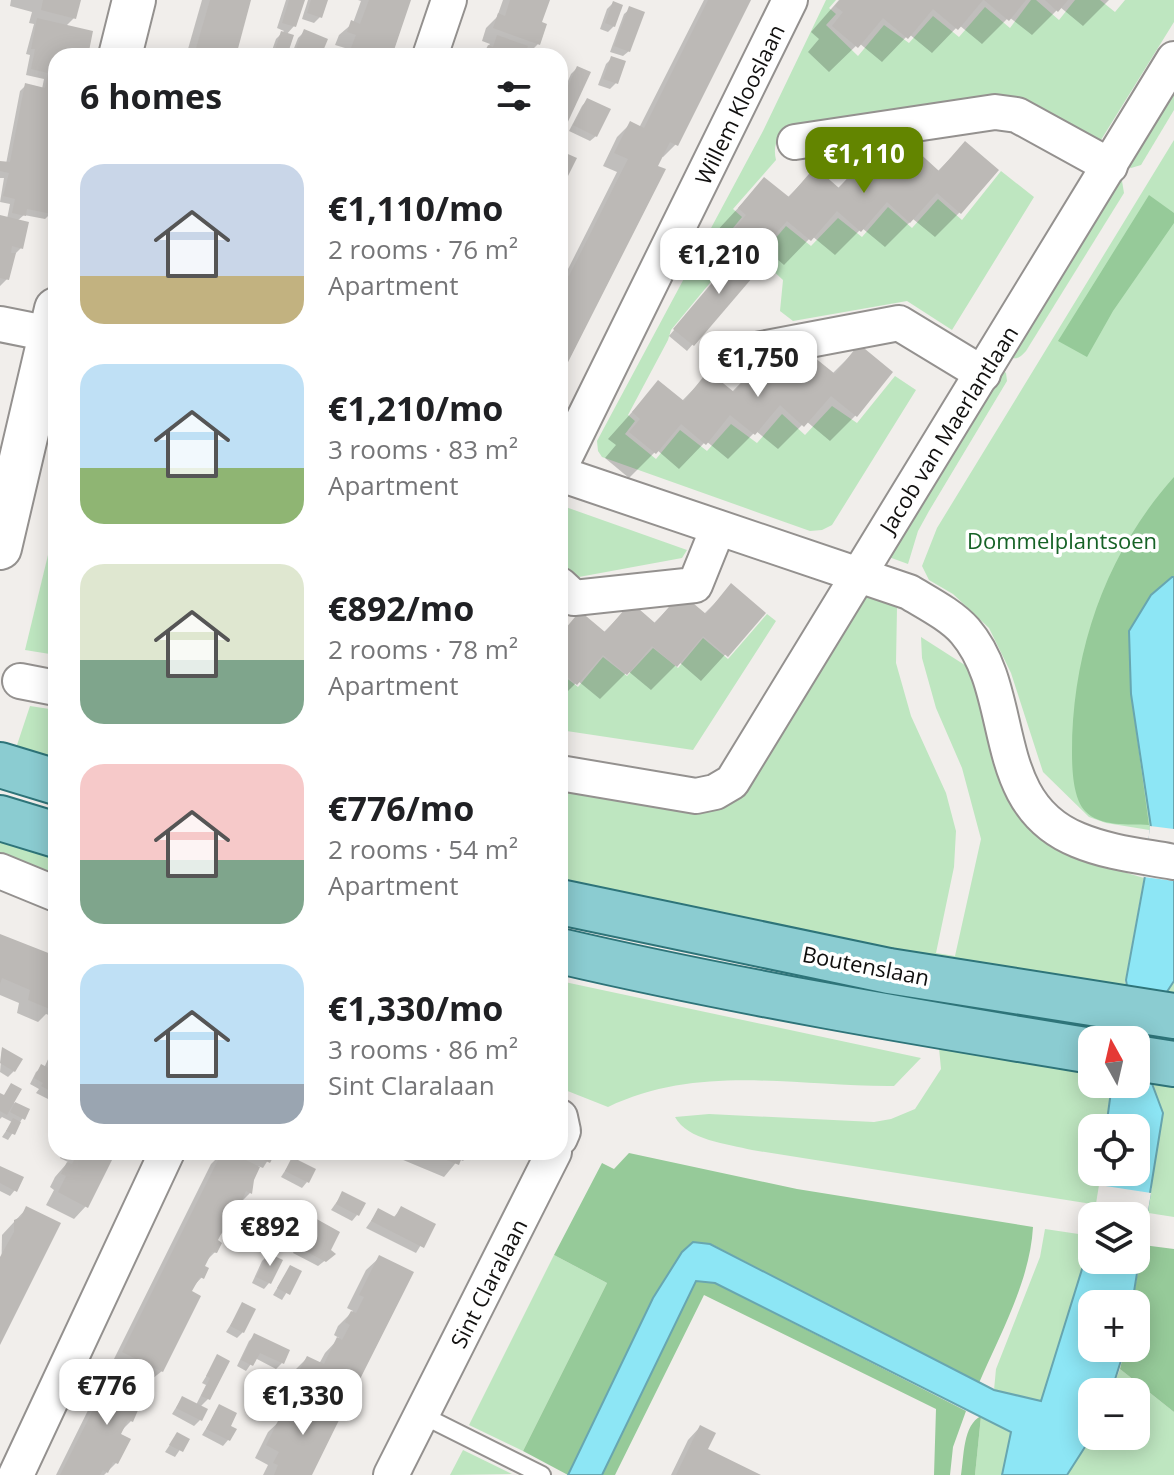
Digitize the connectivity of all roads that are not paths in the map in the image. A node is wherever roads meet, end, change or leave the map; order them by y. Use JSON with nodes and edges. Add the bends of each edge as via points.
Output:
{"nodes":[{"id":1,"x":134,"y":0,"type":"edge"},
{"id":2,"x":449,"y":0,"type":"edge"},
{"id":3,"x":790,"y":0,"type":"edge"},
{"id":4,"x":122,"y":48,"type":"edge"},
{"id":5,"x":433,"y":48,"type":"edge"},
{"id":6,"x":1174,"y":59,"type":"edge"},
{"id":7,"x":795,"y":142,"type":"dead end"},
{"id":8,"x":1110,"y":166,"type":"junction"},
{"id":9,"x":48,"y":322,"type":"edge"},
{"id":10,"x":0,"y":324,"type":"edge"},
{"id":11,"x":48,"y":343,"type":"edge"},
{"id":12,"x":719,"y":357,"type":"dead end"},
{"id":13,"x":983,"y":374,"type":"junction"},
{"id":14,"x":568,"y":451,"type":"edge"},
{"id":15,"x":568,"y":477,"type":"edge"},
{"id":16,"x":718,"y":528,"type":"junction"},
{"id":17,"x":0,"y":548,"type":"edge"},
{"id":18,"x":857,"y":575,"type":"junction"},
{"id":19,"x":568,"y":592,"type":"edge"},
{"id":20,"x":20,"y":681,"type":"dead end"},
{"id":21,"x":48,"y":686,"type":"edge"},
{"id":22,"x":0,"y":765,"type":"edge"},
{"id":23,"x":568,"y":774,"type":"edge"},
{"id":24,"x":48,"y":780,"type":"edge"},
{"id":25,"x":0,"y":818,"type":"edge"},
{"id":26,"x":48,"y":833,"type":"edge"},
{"id":27,"x":1160,"y":859,"type":"edge"},
{"id":28,"x":0,"y":871,"type":"edge"},
{"id":29,"x":48,"y":891,"type":"edge"},
{"id":30,"x":568,"y":904,"type":"edge"},
{"id":31,"x":568,"y":953,"type":"edge"},
{"id":32,"x":1174,"y":1016,"type":"edge"},
{"id":33,"x":1078,"y":1049,"type":"edge"},
{"id":34,"x":163,"y":1160,"type":"edge"},
{"id":35,"x":550,"y":1160,"type":"edge"},
{"id":36,"x":422,"y":1415,"type":"junction"},
{"id":37,"x":16,"y":1475,"type":"edge"},
{"id":38,"x":391,"y":1475,"type":"edge"},
{"id":39,"x":542,"y":1475,"type":"edge"}],
"edges":[{"from":1,"to":4,"type":"street"},
{"from":2,"to":5,"type":"street"},
{"from":3,"to":14,"type":"street","name":"Willem Klooslaan"},
{"from":6,"to":8,"type":"street","name":"Jacob van Maerlantlaan"},
{"from":7,"to":8,"type":"street","via":[[995,112],[1017,115]]},
{"from":8,"to":13,"type":"street","name":"Jacob van Maerlantlaan"},
{"from":9,"to":10,"type":"street"},
{"from":11,"to":17,"type":"street"},
{"from":12,"to":13,"type":"street","via":[[899,323]]},
{"from":13,"to":18,"type":"street","name":"Jacob van Maerlantlaan"},
{"from":15,"to":16,"type":"street"},
{"from":16,"to":18,"type":"street"},
{"from":16,"to":19,"type":"street","via":[[695,585],[574,598]]},
{"from":18,"to":23,"type":"street","name":"Jacob van Maerlantlaan","via":[[732,782],[696,796]]},
{"from":18,"to":27,"type":"street","via":[[909,592],[964,630],[984,663],[1013,772],[1037,813],[1075,839],[1117,853]]},
{"from":20,"to":21,"type":"street"},
{"from":22,"to":24,"type":"main road"},
{"from":25,"to":26,"type":"main road"},
{"from":28,"to":29,"type":"street"},
{"from":30,"to":32,"type":"main road","name":"Boutenslaan","via":[[889,971]]},
{"from":31,"to":33,"type":"main road","via":[[851,1011]]},
{"from":34,"to":37,"type":"street"},
{"from":35,"to":36,"type":"street","name":"Sint Claralaan"},
{"from":36,"to":38,"type":"street","name":"Sint Claralaan"},
{"from":36,"to":39,"type":"lane"}]}
